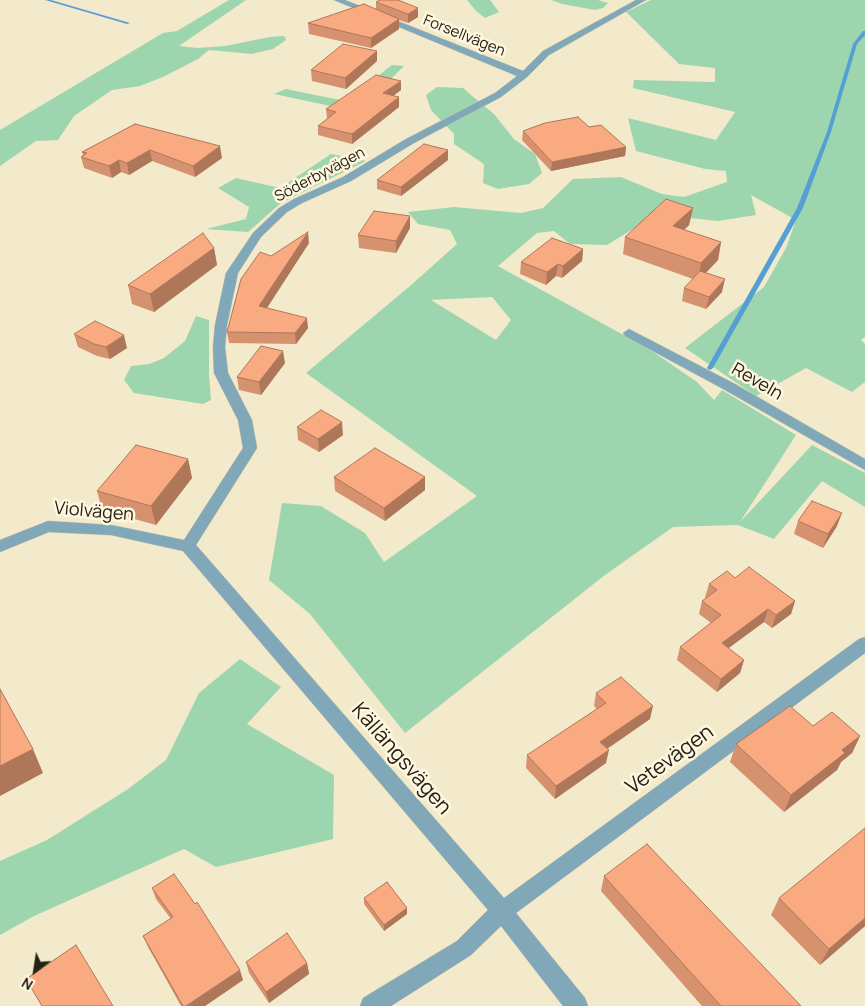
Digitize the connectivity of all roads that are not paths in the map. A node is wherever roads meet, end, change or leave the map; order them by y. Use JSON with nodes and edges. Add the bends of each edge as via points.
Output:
{"nodes":[{"id":1,"x":338,"y":0,"type":"edge"},
{"id":2,"x":642,"y":0,"type":"edge"},
{"id":3,"x":524,"y":75,"type":"junction"},
{"id":4,"x":629,"y":333,"type":"dead end"},
{"id":5,"x":865,"y":466,"type":"edge"},
{"id":6,"x":0,"y":546,"type":"edge"},
{"id":7,"x":188,"y":546,"type":"junction"},
{"id":8,"x":865,"y":644,"type":"edge"},
{"id":9,"x":502,"y":911,"type":"junction"},
{"id":10,"x":371,"y":1006,"type":"edge"},
{"id":11,"x":577,"y":1006,"type":"edge"}],
"edges":[{"from":1,"to":3,"type":"street","name":"Forsellvägen"},
{"from":2,"to":3,"type":"street","name":"Söderbyvägen","via":[[546,52]]},
{"from":3,"to":7,"type":"street","name":"Söderbyvägen","via":[[498,95],[347,179],[283,210],[258,235],[232,273],[219,347],[221,373],[245,420],[250,448]]},
{"from":4,"to":5,"type":"street","name":"Reveln","via":[[730,387]]},
{"from":6,"to":7,"type":"street","name":"Violvägen","via":[[48,526],[110,530]]},
{"from":7,"to":9,"type":"street","name":"Källängsvägen"},
{"from":8,"to":9,"type":"street","name":"Vetevägen"},
{"from":9,"to":10,"type":"street","name":"Vetevägen","via":[[464,948]]},
{"from":9,"to":11,"type":"street","name":"Källängsvägen"}]}
